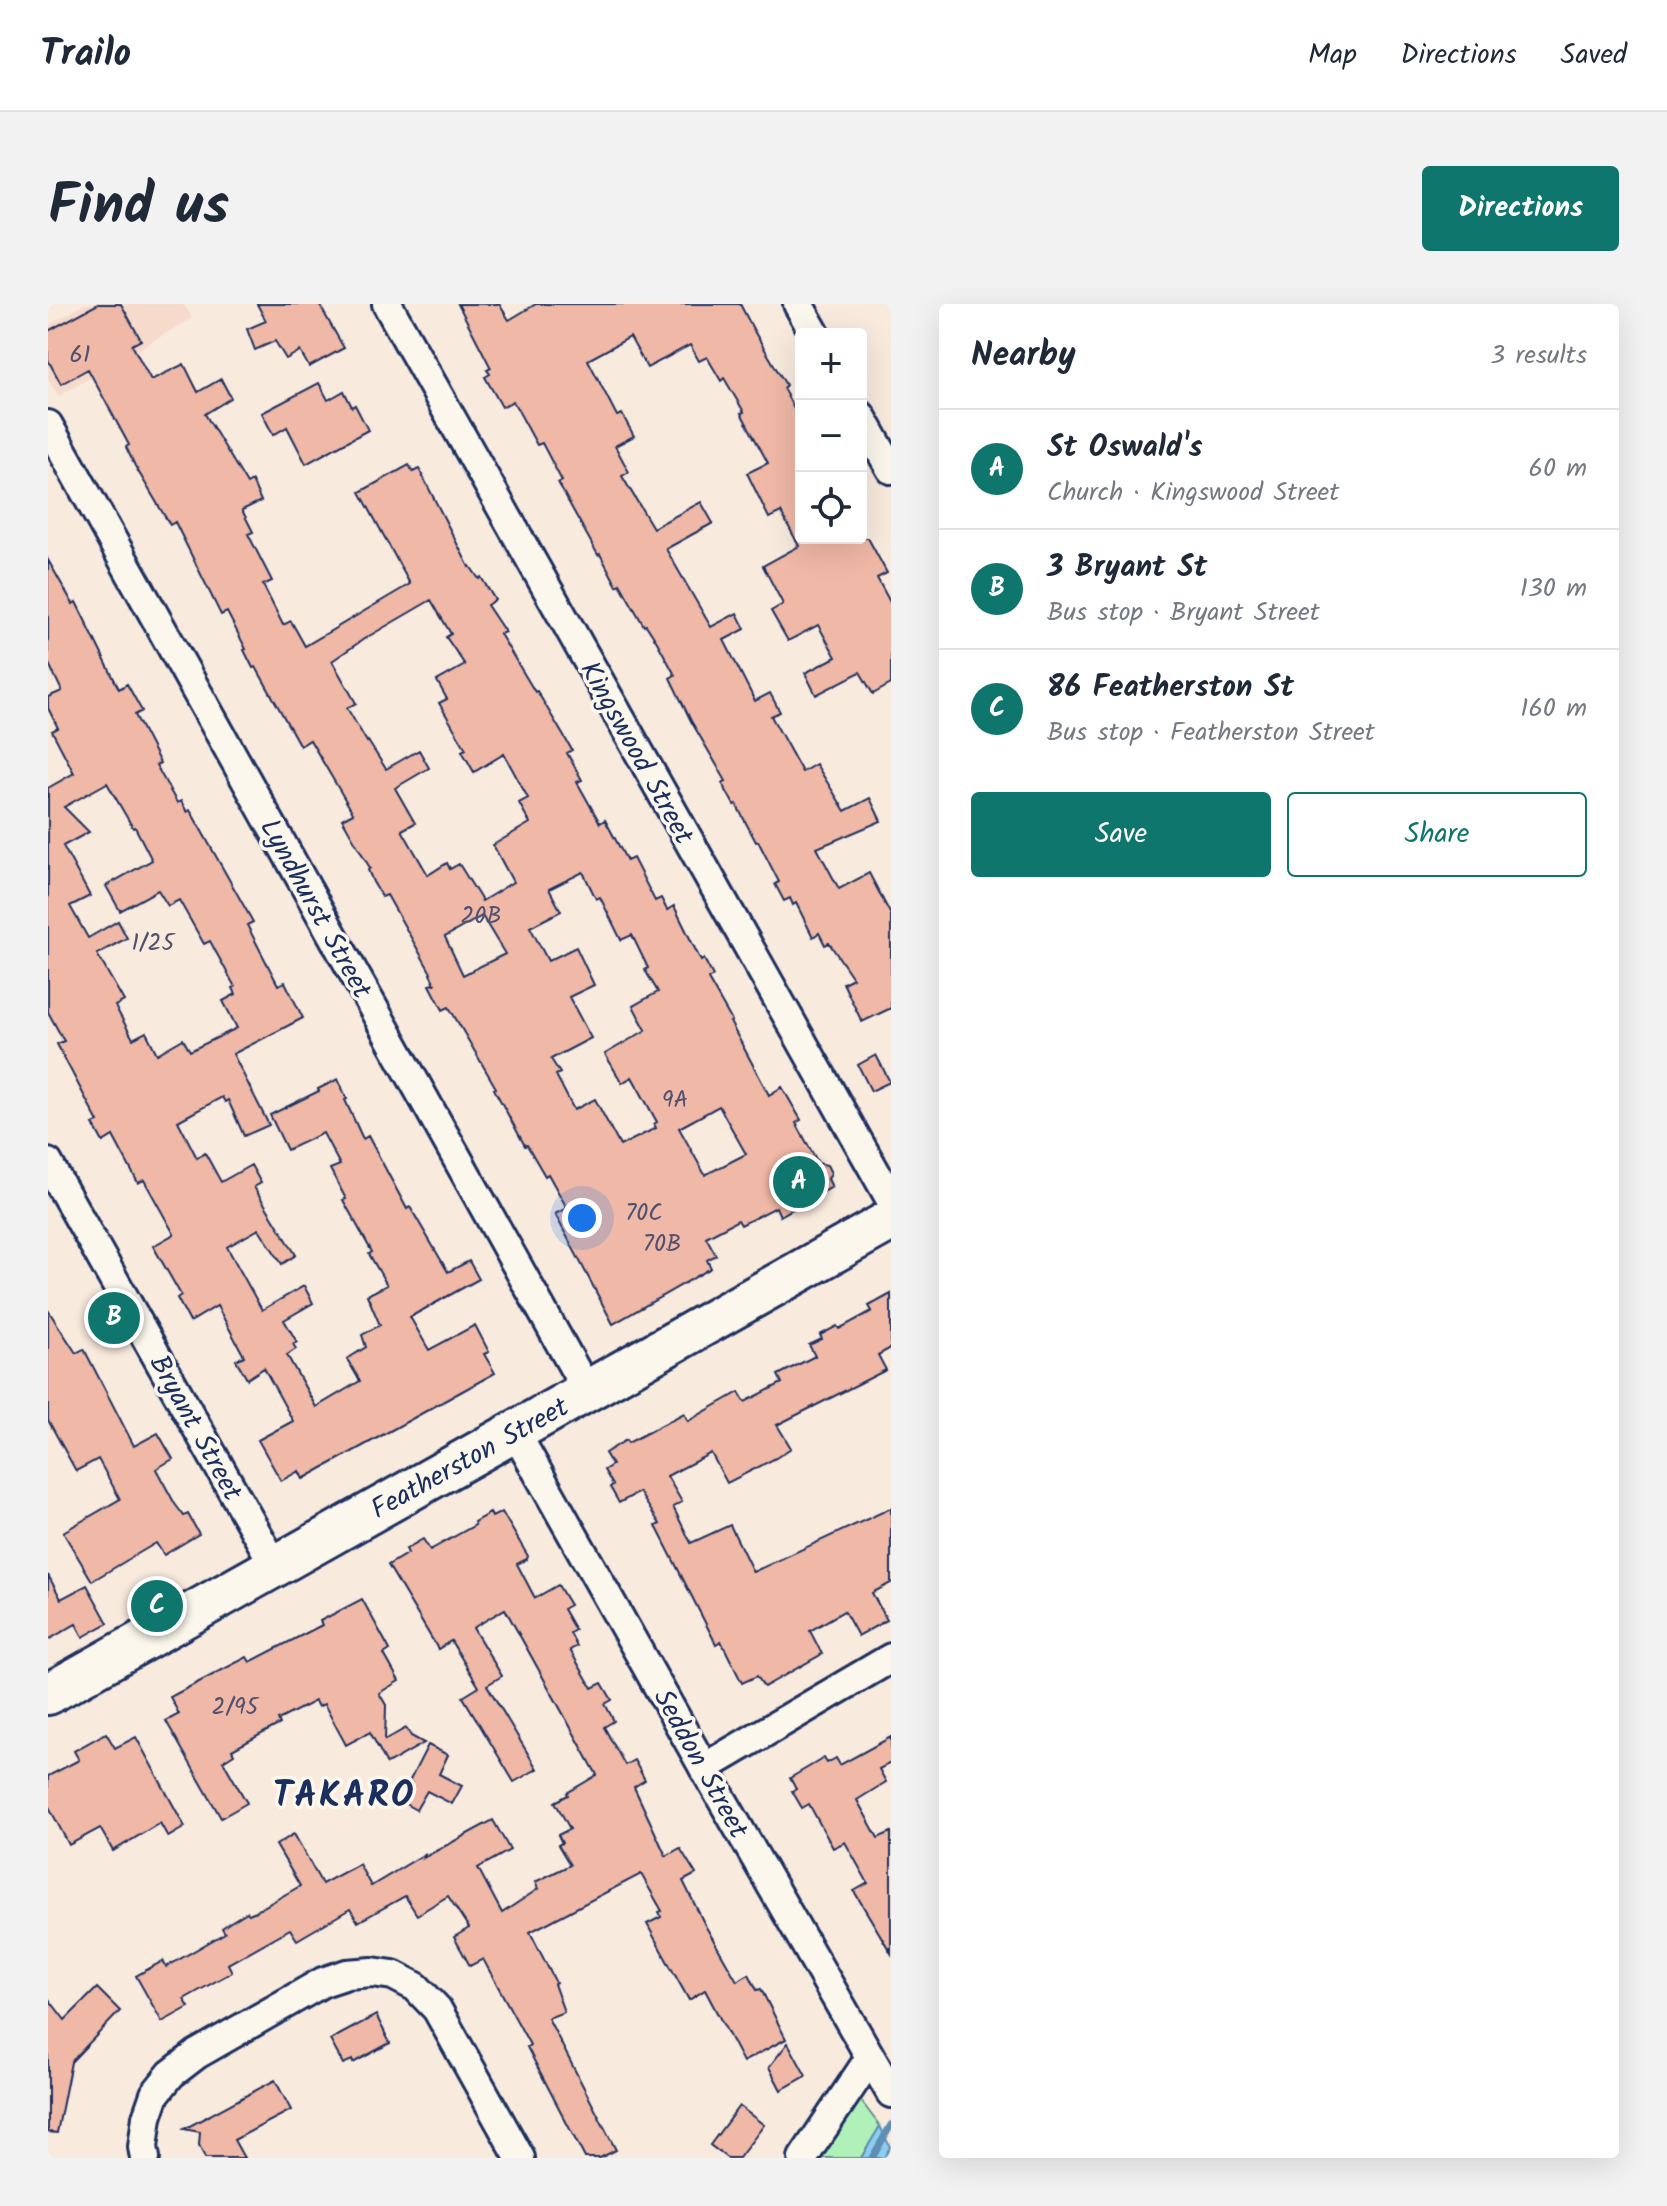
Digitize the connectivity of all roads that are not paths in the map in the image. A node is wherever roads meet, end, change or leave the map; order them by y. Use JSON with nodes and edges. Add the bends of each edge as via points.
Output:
{"nodes":[{"id":1,"x":387,"y":304,"type":"edge"},
{"id":2,"x":798,"y":304,"type":"edge"},
{"id":3,"x":812,"y":328,"type":"edge"},
{"id":4,"x":48,"y":425,"type":"edge"},
{"id":5,"x":867,"y":427,"type":"edge"},
{"id":6,"x":891,"y":469,"type":"edge"},
{"id":7,"x":48,"y":1163,"type":"edge"},
{"id":8,"x":891,"y":1200,"type":"edge"},
{"id":9,"x":891,"y":1220,"type":"edge"},
{"id":10,"x":587,"y":1391,"type":"junction"},
{"id":11,"x":515,"y":1432,"type":"junction"},
{"id":12,"x":275,"y":1566,"type":"junction"},
{"id":13,"x":891,"y":1658,"type":"edge"},
{"id":14,"x":48,"y":1694,"type":"edge"},
{"id":15,"x":704,"y":1768,"type":"junction"},
{"id":16,"x":870,"y":2058,"type":"junction"},
{"id":17,"x":891,"y":2093,"type":"edge"},
{"id":18,"x":145,"y":2158,"type":"edge"},
{"id":19,"x":520,"y":2158,"type":"edge"},
{"id":20,"x":803,"y":2158,"type":"edge"}],
"edges":[{"from":1,"to":8,"type":"street","name":"Kingswood Street"},
{"from":2,"to":3,"type":"street"},
{"from":4,"to":10,"type":"street","name":"Lyndhurst Street"},
{"from":5,"to":6,"type":"street"},
{"from":7,"to":12,"type":"street","name":"Bryant Street"},
{"from":9,"to":10,"type":"main road","name":"Featherston Street"},
{"from":10,"to":11,"type":"main road","name":"Featherston Street"},
{"from":11,"to":12,"type":"main road","name":"Featherston Street"},
{"from":11,"to":15,"type":"street","name":"Seddon Street"},
{"from":12,"to":14,"type":"main road","name":"Featherston Street"},
{"from":13,"to":15,"type":"street"},
{"from":15,"to":16,"type":"street","name":"Seddon Street"},
{"from":16,"to":17,"type":"street","name":"Seddon Street"},
{"from":16,"to":20,"type":"street"},
{"from":18,"to":19,"type":"street","via":[[147,2117],[155,2094],[171,2074],[323,1982],[372,1972],[416,1987],[437,2009]]}]}
